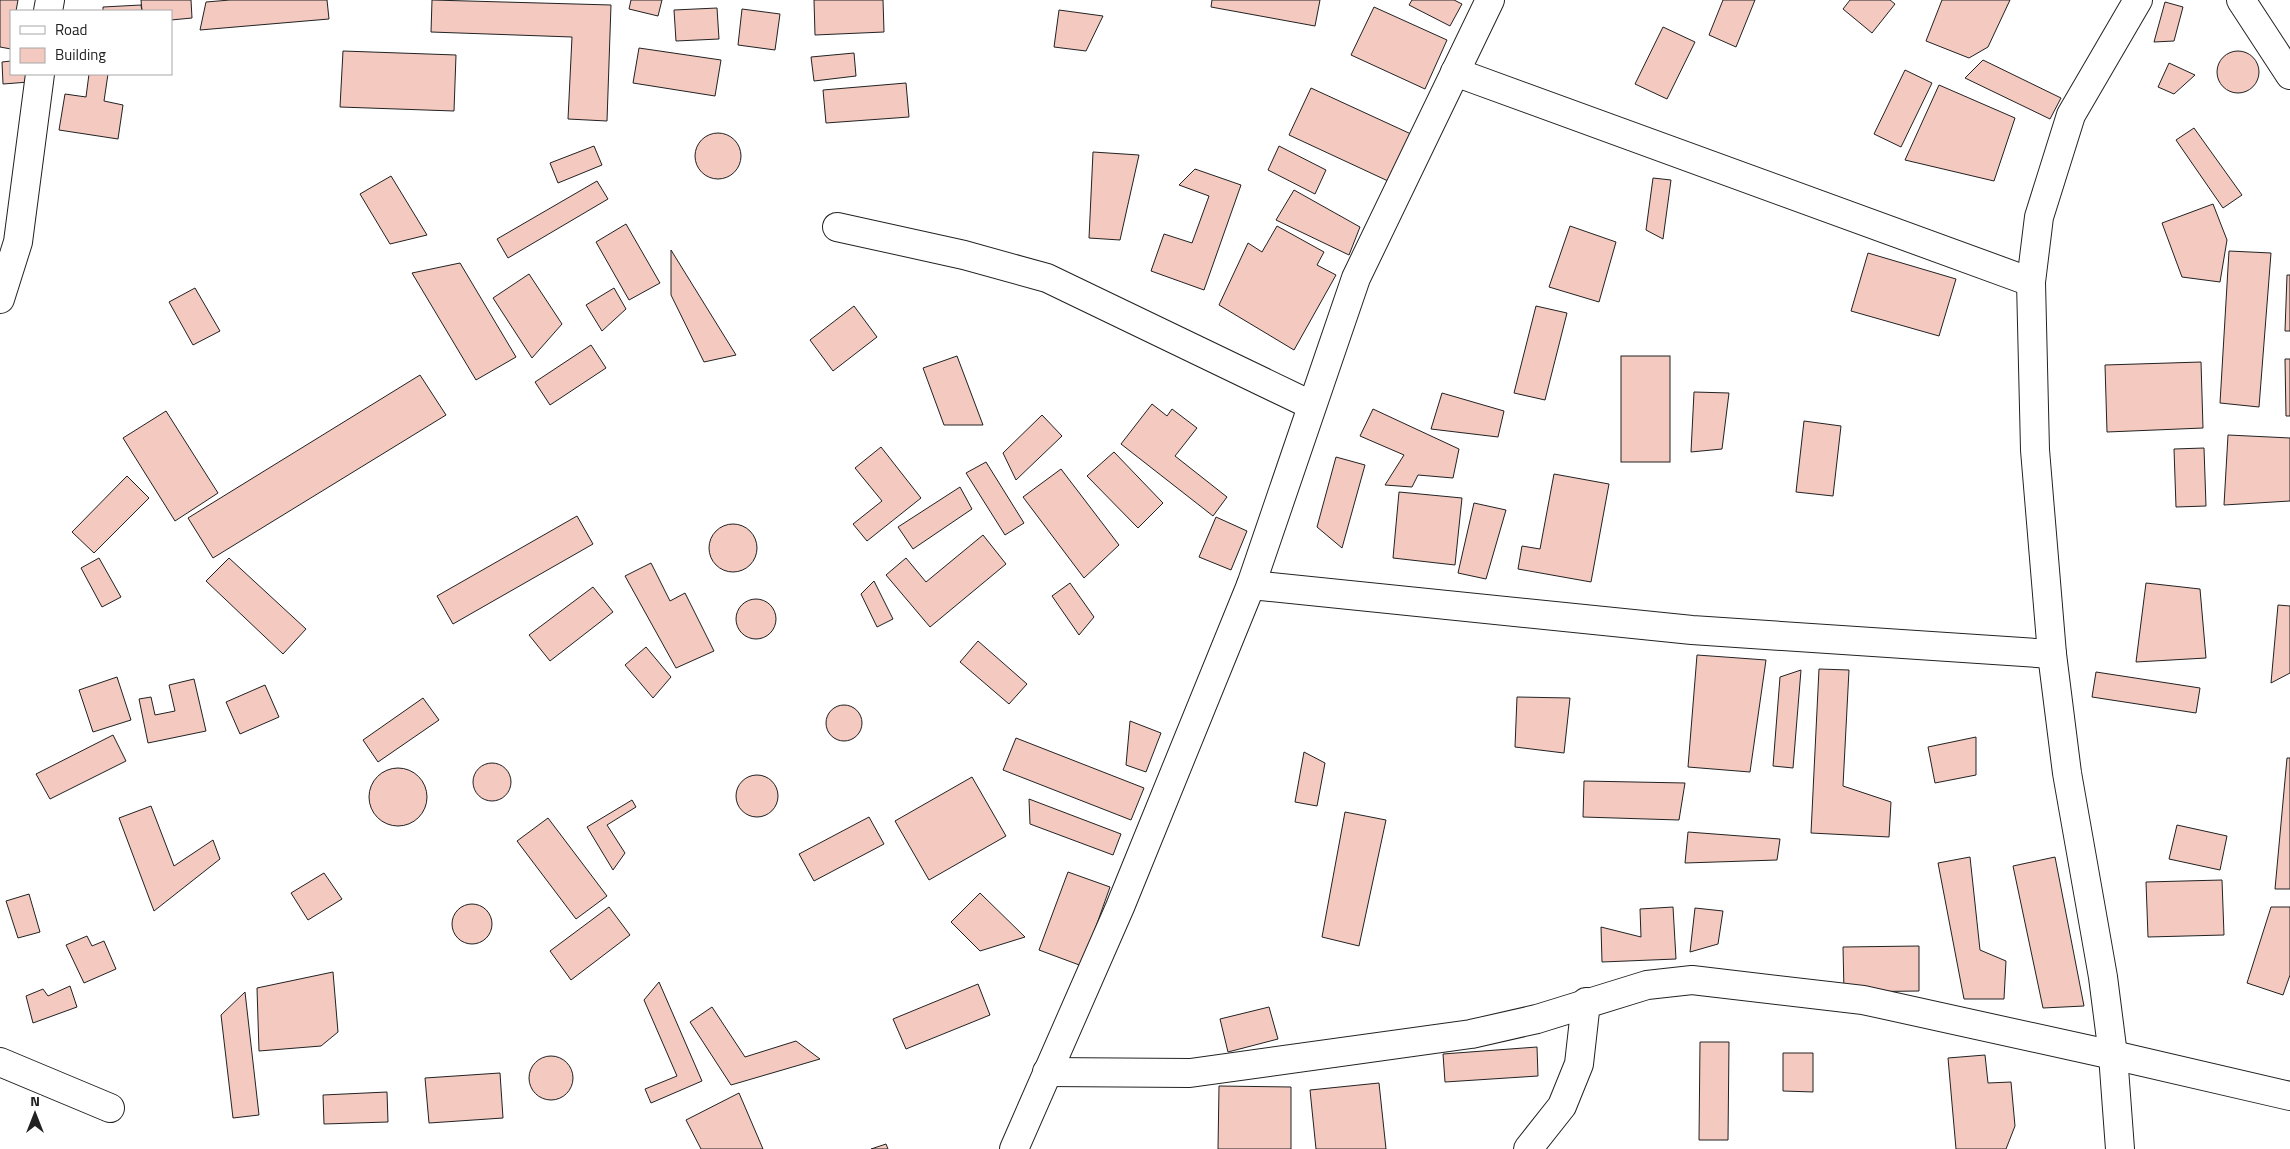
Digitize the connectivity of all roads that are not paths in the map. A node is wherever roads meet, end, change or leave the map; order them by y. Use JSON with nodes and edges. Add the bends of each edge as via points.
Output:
{"nodes":[{"id":1,"x":1490,"y":0,"type":"edge"},
{"id":2,"x":2138,"y":0,"type":"edge"},
{"id":3,"x":2241,"y":0,"type":"edge"},
{"id":4,"x":1455,"y":72,"type":"junction"},
{"id":5,"x":40,"y":75,"type":"edge"},
{"id":6,"x":2290,"y":75,"type":"edge"},
{"id":7,"x":836,"y":228,"type":"dead end"},
{"id":8,"x":2031,"y":282,"type":"junction"},
{"id":9,"x":0,"y":299,"type":"edge"},
{"id":10,"x":1311,"y":405,"type":"junction"},
{"id":11,"x":1251,"y":585,"type":"junction"},
{"id":12,"x":2052,"y":654,"type":"junction"},
{"id":13,"x":1586,"y":1002,"type":"junction"},
{"id":14,"x":2113,"y":1054,"type":"junction"},
{"id":15,"x":0,"y":1062,"type":"edge"},
{"id":16,"x":1047,"y":1072,"type":"junction"},
{"id":17,"x":2290,"y":1096,"type":"edge"},
{"id":18,"x":110,"y":1108,"type":"dead end"},
{"id":19,"x":1014,"y":1149,"type":"edge"},
{"id":20,"x":1528,"y":1149,"type":"edge"},
{"id":21,"x":2120,"y":1149,"type":"edge"}],
"edges":[{"from":1,"to":4,"type":"street"},
{"from":2,"to":8,"type":"street","via":[[2071,115],[2039,217]]},
{"from":3,"to":6,"type":"street"},
{"from":4,"to":8,"type":"street"},
{"from":4,"to":10,"type":"street","via":[[1356,278]]},
{"from":5,"to":9,"type":"street","via":[[18,242]]},
{"from":7,"to":10,"type":"street","via":[[964,255],[1047,278]]},
{"from":8,"to":12,"type":"street","via":[[2035,450]]},
{"from":10,"to":11,"type":"street"},
{"from":11,"to":12,"type":"street","via":[[1692,630]]},
{"from":11,"to":16,"type":"street","via":[[1120,907]]},
{"from":12,"to":14,"type":"street","via":[[2067,773],[2103,977]]},
{"from":13,"to":14,"type":"street","via":[[1648,985],[1692,980],[1863,1000]]},
{"from":13,"to":16,"type":"street","via":[[1537,1019],[1471,1034],[1190,1073]]},
{"from":13,"to":20,"type":"street","via":[[1579,1064],[1562,1106]]},
{"from":14,"to":17,"type":"street"},
{"from":14,"to":21,"type":"street"},
{"from":15,"to":18,"type":"street"},
{"from":16,"to":19,"type":"street"}]}
